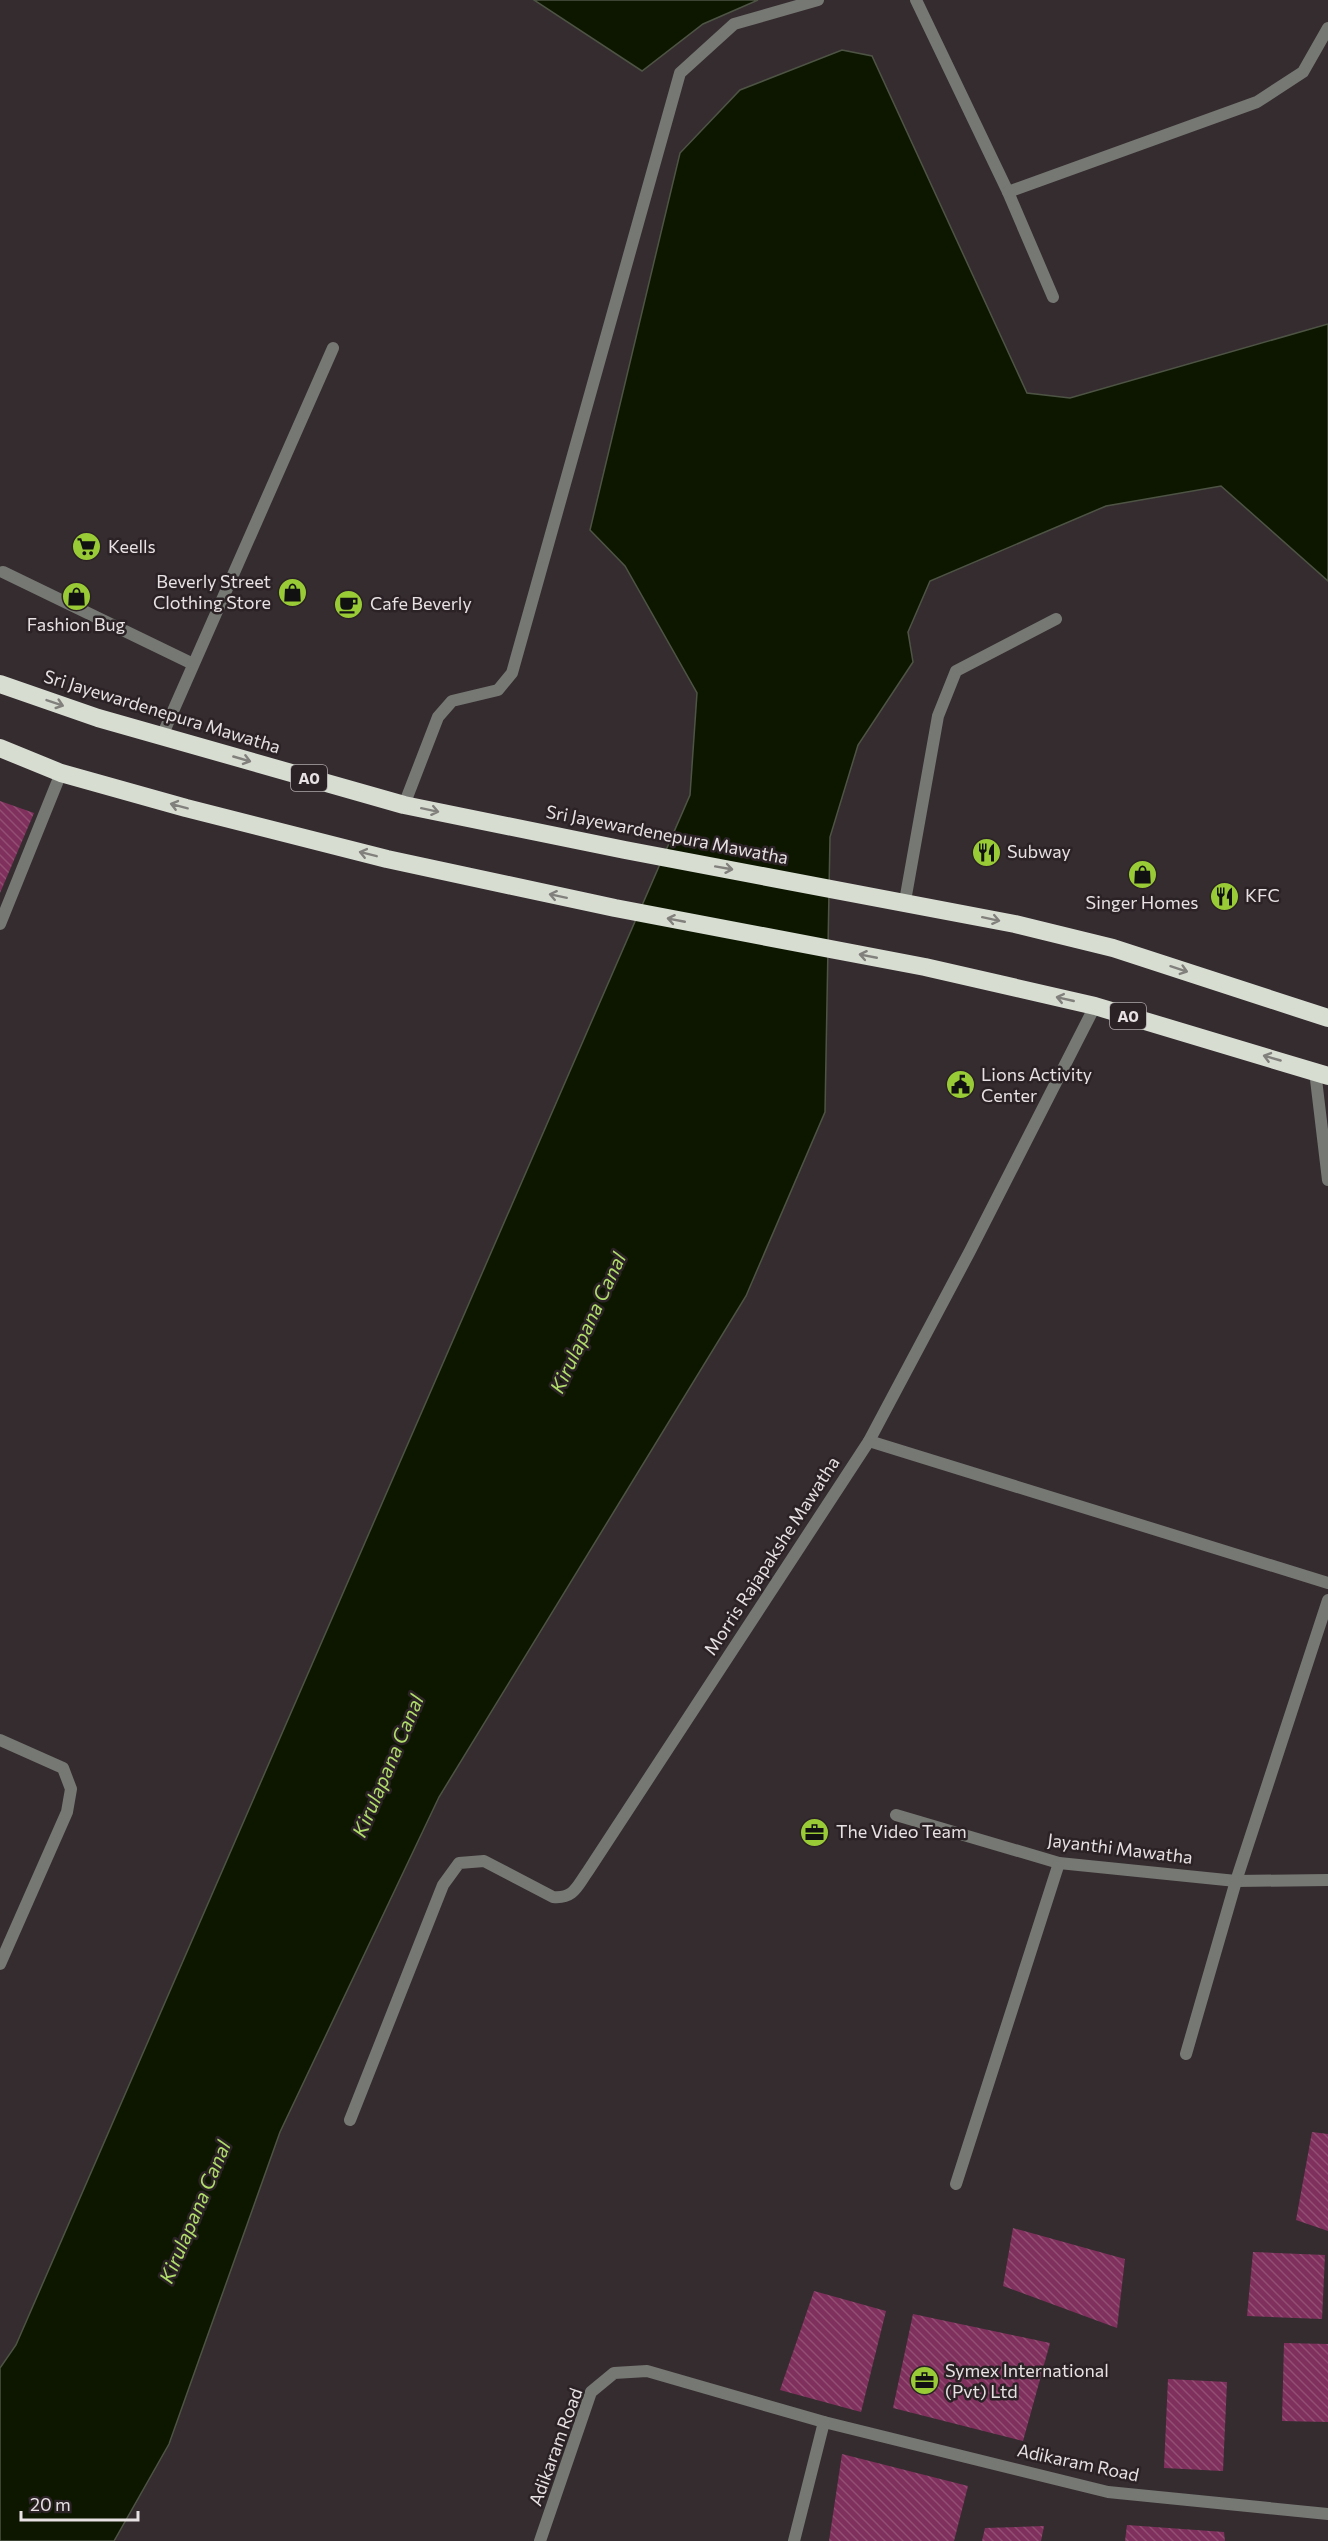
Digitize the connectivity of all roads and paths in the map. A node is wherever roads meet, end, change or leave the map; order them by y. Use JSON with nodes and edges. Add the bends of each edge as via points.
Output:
{"nodes":[{"id":1,"x":818,"y":0,"type":"edge"},
{"id":2,"x":916,"y":0,"type":"edge"},
{"id":3,"x":1328,"y":28,"type":"edge"},
{"id":4,"x":1008,"y":192,"type":"junction"},
{"id":5,"x":1053,"y":297,"type":"dead end"},
{"id":6,"x":333,"y":348,"type":"dead end"},
{"id":7,"x":3,"y":572,"type":"dead end"},
{"id":8,"x":1056,"y":619,"type":"dead end"},
{"id":9,"x":193,"y":664,"type":"junction"},
{"id":10,"x":0,"y":684,"type":"edge"},
{"id":11,"x":162,"y":736,"type":"junction"},
{"id":12,"x":0,"y":748,"type":"edge"},
{"id":13,"x":61,"y":773,"type":"junction"},
{"id":14,"x":404,"y":805,"type":"junction"},
{"id":15,"x":905,"y":901,"type":"junction"},
{"id":16,"x":0,"y":924,"type":"edge"},
{"id":17,"x":1095,"y":1006,"type":"junction"},
{"id":18,"x":1328,"y":1018,"type":"edge"},
{"id":19,"x":1321,"y":1074,"type":"edge"},
{"id":20,"x":1328,"y":1180,"type":"edge"},
{"id":21,"x":869,"y":1441,"type":"junction"},
{"id":22,"x":1328,"y":1583,"type":"edge"},
{"id":23,"x":1328,"y":1600,"type":"edge"},
{"id":24,"x":0,"y":1740,"type":"edge"},
{"id":25,"x":896,"y":1815,"type":"dead end"},
{"id":26,"x":1059,"y":1863,"type":"junction"},
{"id":27,"x":1328,"y":1880,"type":"edge"},
{"id":28,"x":1236,"y":1881,"type":"junction"},
{"id":29,"x":0,"y":1964,"type":"edge"},
{"id":30,"x":1186,"y":2054,"type":"dead end"},
{"id":31,"x":350,"y":2120,"type":"dead end"},
{"id":32,"x":956,"y":2184,"type":"dead end"},
{"id":33,"x":824,"y":2421,"type":"junction"},
{"id":34,"x":1328,"y":2514,"type":"edge"},
{"id":35,"x":540,"y":2541,"type":"edge"},
{"id":36,"x":794,"y":2541,"type":"edge"}],
"edges":[{"from":1,"to":14,"type":"street","via":[[734,24],[680,73],[512,673],[498,690],[452,701],[438,717]]},
{"from":2,"to":4,"type":"street"},
{"from":3,"to":4,"type":"street","via":[[1303,72],[1257,102]]},
{"from":4,"to":5,"type":"street"},
{"from":6,"to":9,"type":"street"},
{"from":7,"to":9,"type":"street"},
{"from":8,"to":15,"type":"street","via":[[956,671],[938,716]]},
{"from":9,"to":11,"type":"street"},
{"from":10,"to":11,"type":"highway","name":"Sri Jayewardenepura Mawatha","number":"A0","one_way":true},
{"from":11,"to":14,"type":"highway","name":"Sri Jayewardenepura Mawatha","number":"A0","one_way":true},
{"from":12,"to":13,"type":"highway","number":"A0"},
{"from":13,"to":16,"type":"street"},
{"from":17,"to":13,"type":"highway","number":"A0","one_way":true,"via":[[926,967],[615,908],[387,859]]},
{"from":14,"to":15,"type":"highway","name":"Sri Jayewardenepura Mawatha","number":"A0","one_way":true},
{"from":15,"to":18,"type":"highway","name":"Sri Jayewardenepura Mawatha","number":"A0","one_way":true,"via":[[1113,948]]},
{"from":19,"to":17,"type":"highway","number":"A0","one_way":true},
{"from":17,"to":21,"type":"street","name":"Morris Rajapakshe Mawatha"},
{"from":19,"to":20,"type":"street"},
{"from":21,"to":22,"type":"street"},
{"from":21,"to":31,"type":"street","name":"Morris Rajapakshe Mawatha","via":[[572,1894],[553,1897],[484,1861],[459,1863],[443,1885]]},
{"from":23,"to":28,"type":"street"},
{"from":24,"to":29,"type":"street","via":[[63,1767],[71,1789],[67,1812]]},
{"from":25,"to":26,"type":"street","name":"Jayanthi Mawatha"},
{"from":26,"to":28,"type":"street","name":"Jayanthi Mawatha"},
{"from":26,"to":32,"type":"street"},
{"from":27,"to":28,"type":"street","name":"Jayanthi Mawatha"},
{"from":28,"to":30,"type":"street"},
{"from":33,"to":34,"type":"street","name":"Adikaram Road","via":[[1108,2492]]},
{"from":33,"to":35,"type":"street","name":"Adikaram Road","via":[[647,2371],[614,2373],[591,2392]]},
{"from":33,"to":36,"type":"street"}]}
